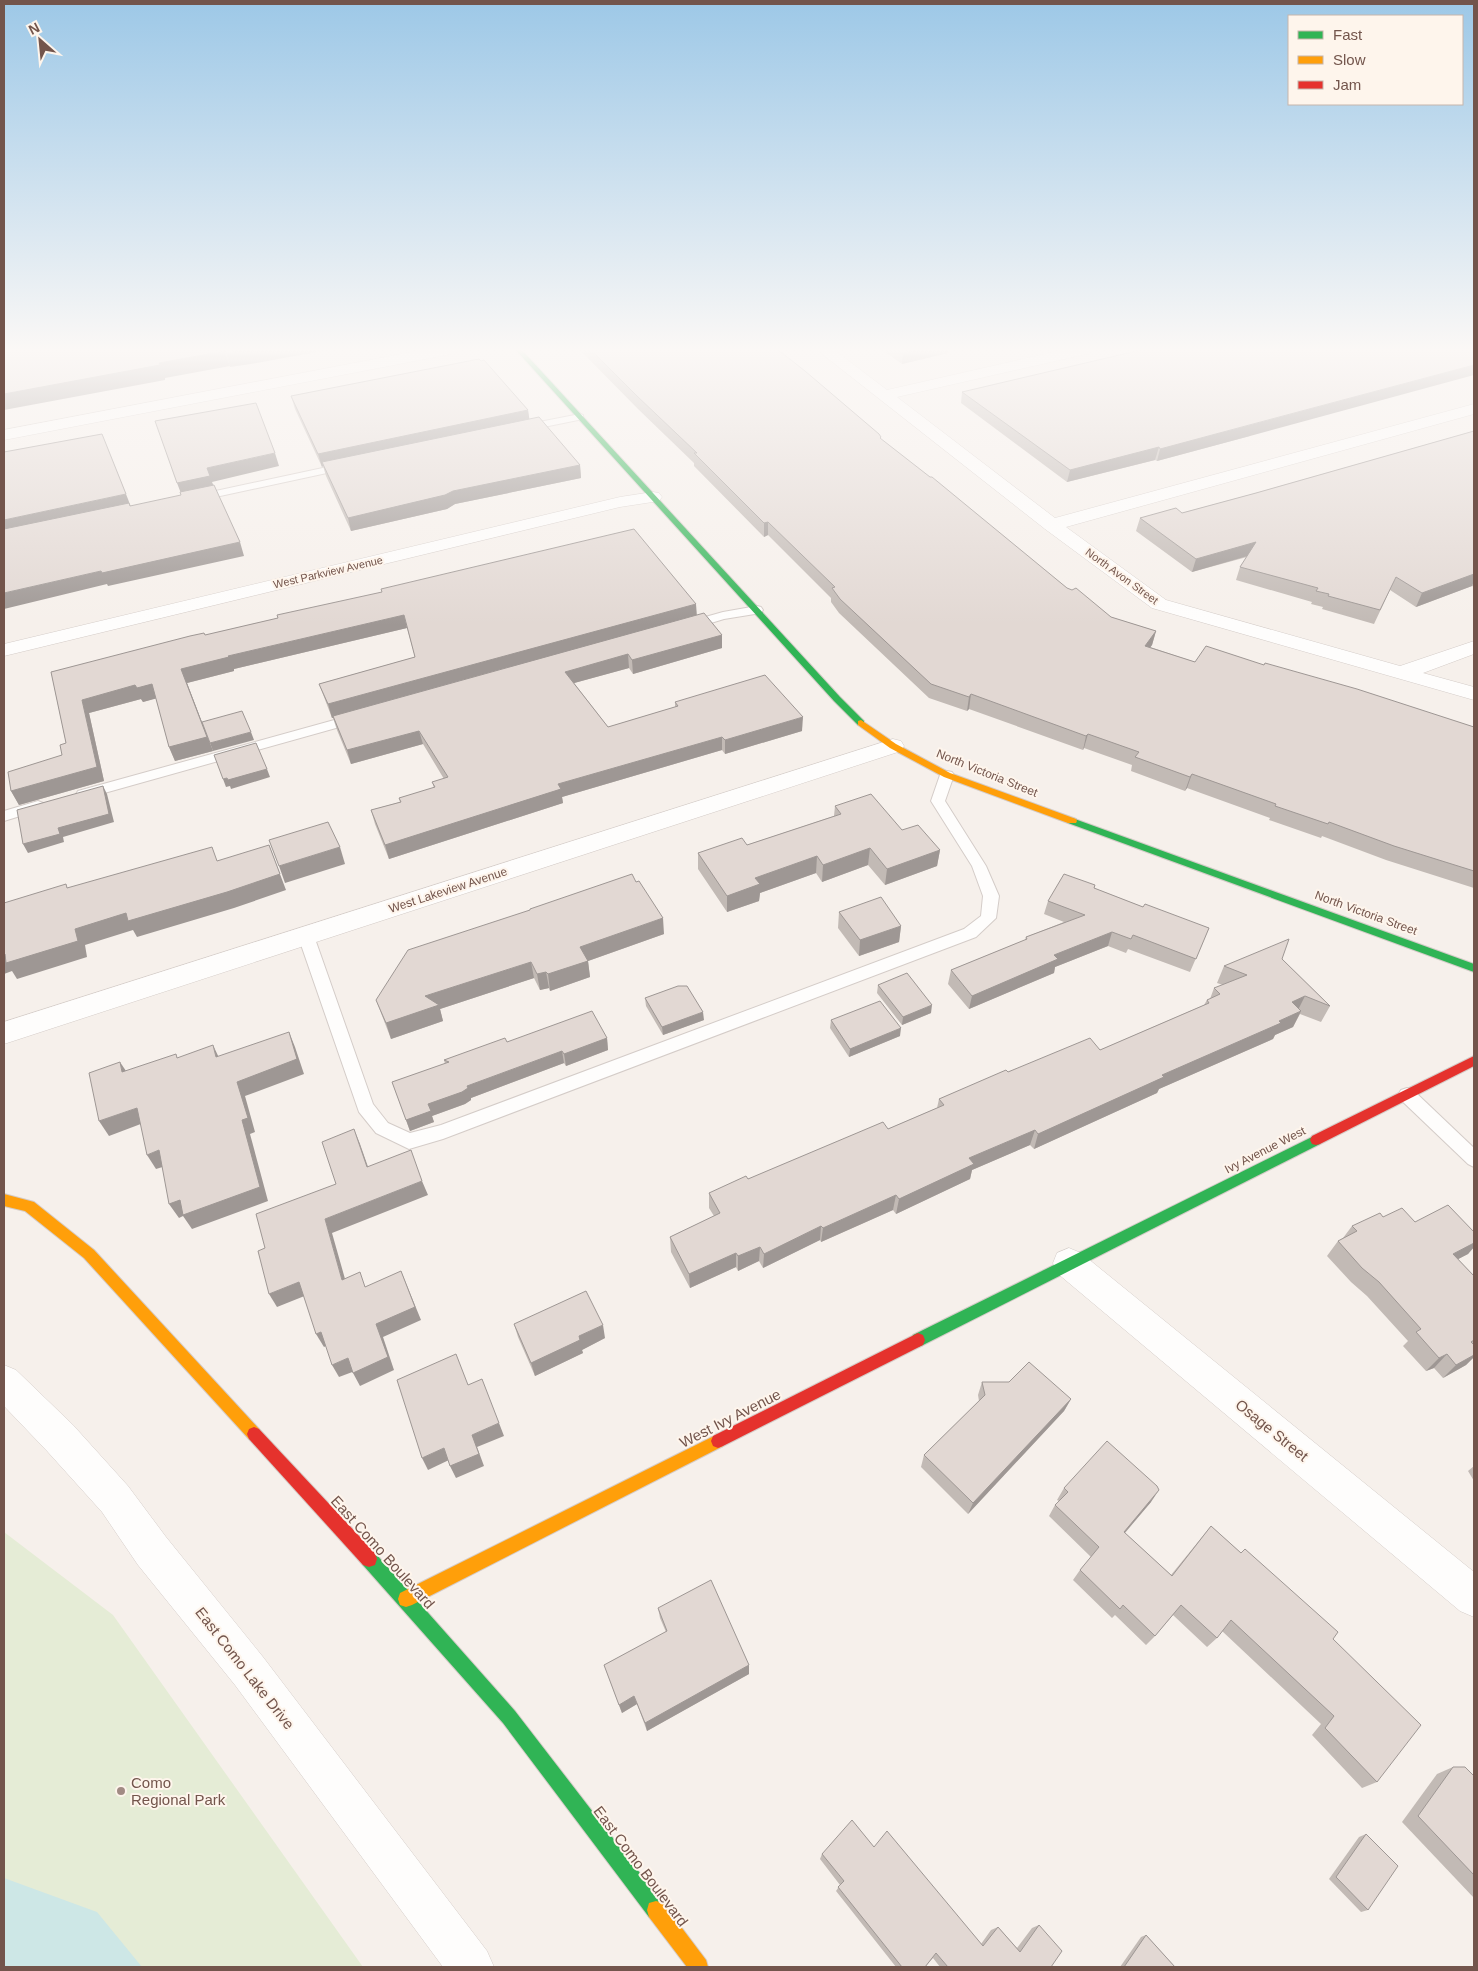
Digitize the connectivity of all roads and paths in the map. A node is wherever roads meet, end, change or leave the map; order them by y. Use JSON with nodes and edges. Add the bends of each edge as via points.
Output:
{"nodes":[{"id":1,"x":603,"y":441,"type":"edge"},
{"id":2,"x":944,"y":441,"type":"edge"},
{"id":3,"x":1358,"y":441,"type":"edge"},
{"id":4,"x":360,"y":463,"type":"edge"},
{"id":5,"x":653,"y":497,"type":"junction"},
{"id":6,"x":187,"y":500,"type":"edge"},
{"id":7,"x":1052,"y":525,"type":"junction"},
{"id":8,"x":757,"y":610,"type":"junction"},
{"id":9,"x":675,"y":629,"type":"edge"},
{"id":10,"x":1474,"y":646,"type":"edge"},
{"id":11,"x":4,"y":650,"type":"edge"},
{"id":12,"x":1401,"y":673,"type":"junction"},
{"id":13,"x":1474,"y":694,"type":"edge"},
{"id":14,"x":368,"y":714,"type":"edge"},
{"id":15,"x":892,"y":746,"type":"junction"},
{"id":16,"x":947,"y":775,"type":"junction"},
{"id":17,"x":71,"y":797,"type":"edge"},
{"id":18,"x":52,"y":802,"type":"edge"},
{"id":19,"x":4,"y":816,"type":"edge"},
{"id":20,"x":306,"y":936,"type":"junction"},
{"id":21,"x":1474,"y":968,"type":"edge"},
{"id":22,"x":4,"y":1033,"type":"edge"},
{"id":23,"x":1474,"y":1061,"type":"edge"},
{"id":24,"x":1407,"y":1095,"type":"junction"},
{"id":25,"x":1474,"y":1159,"type":"edge"},
{"id":26,"x":4,"y":1200,"type":"edge"},
{"id":27,"x":1069,"y":1263,"type":"junction"},
{"id":28,"x":4,"y":1382,"type":"edge"},
{"id":29,"x":1474,"y":1597,"type":"edge"},
{"id":30,"x":406,"y":1599,"type":"junction"},
{"id":31,"x":471,"y":1967,"type":"edge"},
{"id":32,"x":700,"y":1967,"type":"edge"}],
"edges":[{"from":1,"to":5,"type":"street","name":"North Victoria Street"},
{"from":2,"to":7,"type":"street","name":"North Avon Street"},
{"from":3,"to":7,"type":"street"},
{"from":4,"to":6,"type":"lane"},
{"from":5,"to":8,"type":"street","name":"North Victoria Street"},
{"from":5,"to":11,"type":"street","name":"West Parkview Avenue","via":[[620,502]]},
{"from":7,"to":12,"type":"street","name":"North Avon Street","via":[[1159,604]]},
{"from":8,"to":9,"type":"lane"},
{"from":8,"to":15,"type":"street","name":"North Victoria Street","via":[[837,699],[860,722]]},
{"from":10,"to":12,"type":"street"},
{"from":12,"to":13,"type":"street","name":"North Avon Street"},
{"from":14,"to":17,"type":"lane"},
{"from":15,"to":16,"type":"street","name":"North Victoria Street"},
{"from":15,"to":20,"type":"street","name":"West Lakeview Avenue"},
{"from":16,"to":20,"type":"lane","via":[[938,801],[979,866],[991,896],[988,918],[970,933],[443,1132],[409,1141],[382,1128],[366,1107]]},
{"from":16,"to":21,"type":"street","name":"North Victoria Street"},
{"from":18,"to":19,"type":"lane"},
{"from":20,"to":22,"type":"street","name":"West Lakeview Avenue"},
{"from":23,"to":24,"type":"street","name":"Ivy Avenue West"},
{"from":24,"to":25,"type":"lane"},
{"from":24,"to":27,"type":"street","name":"Ivy Avenue West"},
{"from":26,"to":30,"type":"street","name":"East Como Boulevard","via":[[30,1206],[89,1254]]},
{"from":27,"to":29,"type":"street","name":"Osage Street"},
{"from":27,"to":30,"type":"street","name":"West Ivy Avenue"},
{"from":28,"to":31,"type":"street","name":"East Como Lake Drive","via":[[114,1499]]},
{"from":30,"to":32,"type":"street","name":"East Como Boulevard","via":[[509,1717]]}]}
